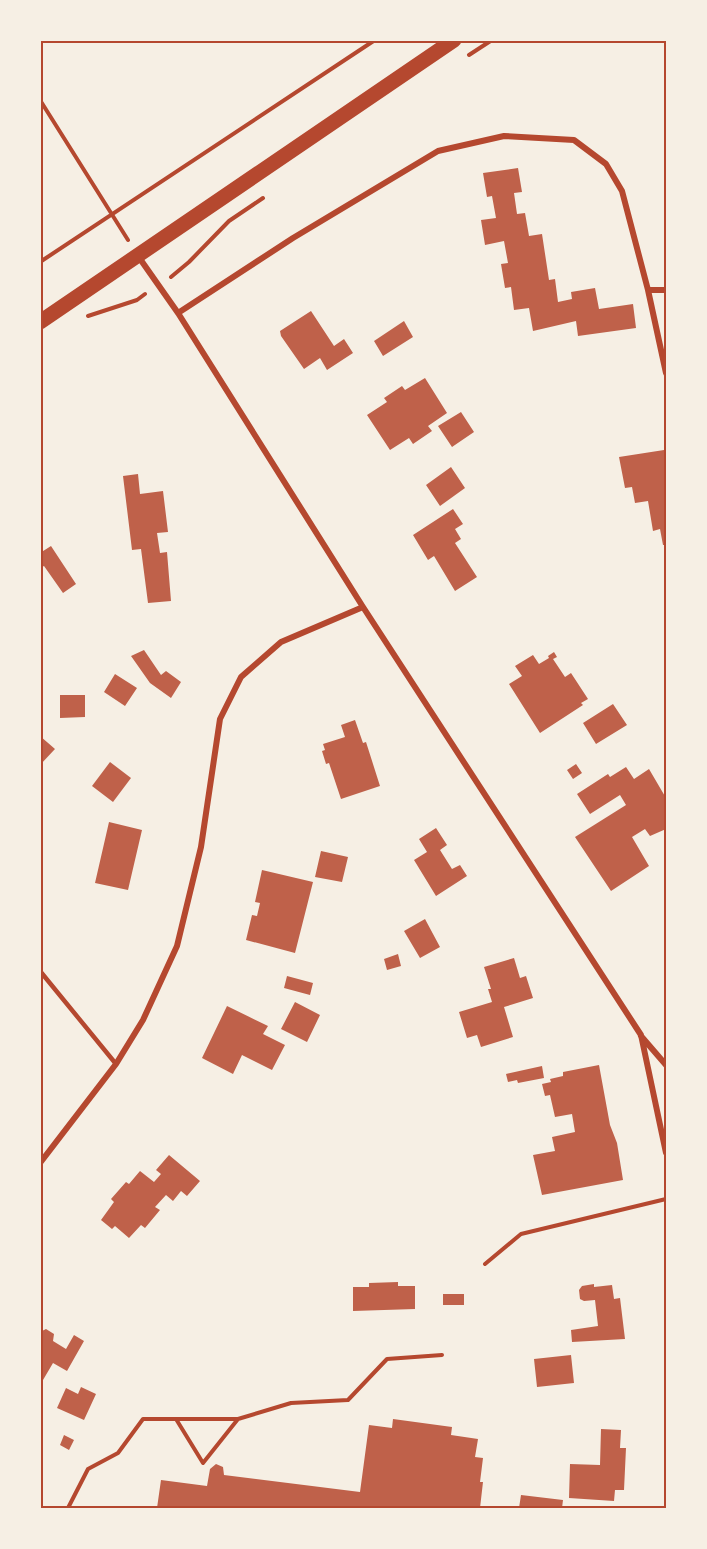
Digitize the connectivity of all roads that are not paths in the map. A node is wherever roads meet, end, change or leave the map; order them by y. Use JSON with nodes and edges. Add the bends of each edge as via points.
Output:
{"nodes":[{"id":1,"x":454,"y":40,"type":"edge"},
{"id":2,"x":138,"y":256,"type":"junction"},
{"id":3,"x":648,"y":290,"type":"junction"},
{"id":4,"x":666,"y":290,"type":"edge"},
{"id":5,"x":178,"y":313,"type":"junction"},
{"id":6,"x":40,"y":322,"type":"edge"},
{"id":7,"x":666,"y":372,"type":"edge"},
{"id":8,"x":363,"y":607,"type":"junction"},
{"id":9,"x":40,"y":971,"type":"edge"},
{"id":10,"x":641,"y":1035,"type":"junction"},
{"id":11,"x":116,"y":1064,"type":"junction"},
{"id":12,"x":666,"y":1065,"type":"edge"},
{"id":13,"x":666,"y":1153,"type":"edge"},
{"id":14,"x":40,"y":1163,"type":"edge"}],
"edges":[{"from":1,"to":2,"type":"main road"},
{"from":2,"to":5,"type":"street"},
{"from":2,"to":6,"type":"main road"},
{"from":3,"to":4,"type":"street"},
{"from":3,"to":5,"type":"street","via":[[622,190],[606,164],[574,140],[504,136],[438,151]]},
{"from":3,"to":7,"type":"street"},
{"from":5,"to":8,"type":"street"},
{"from":8,"to":10,"type":"street"},
{"from":8,"to":11,"type":"street","via":[[281,642],[241,677],[220,719],[201,847],[177,946],[143,1020]]},
{"from":9,"to":11,"type":"lane"},
{"from":10,"to":12,"type":"street"},
{"from":10,"to":13,"type":"street"},
{"from":11,"to":14,"type":"street"}]}
